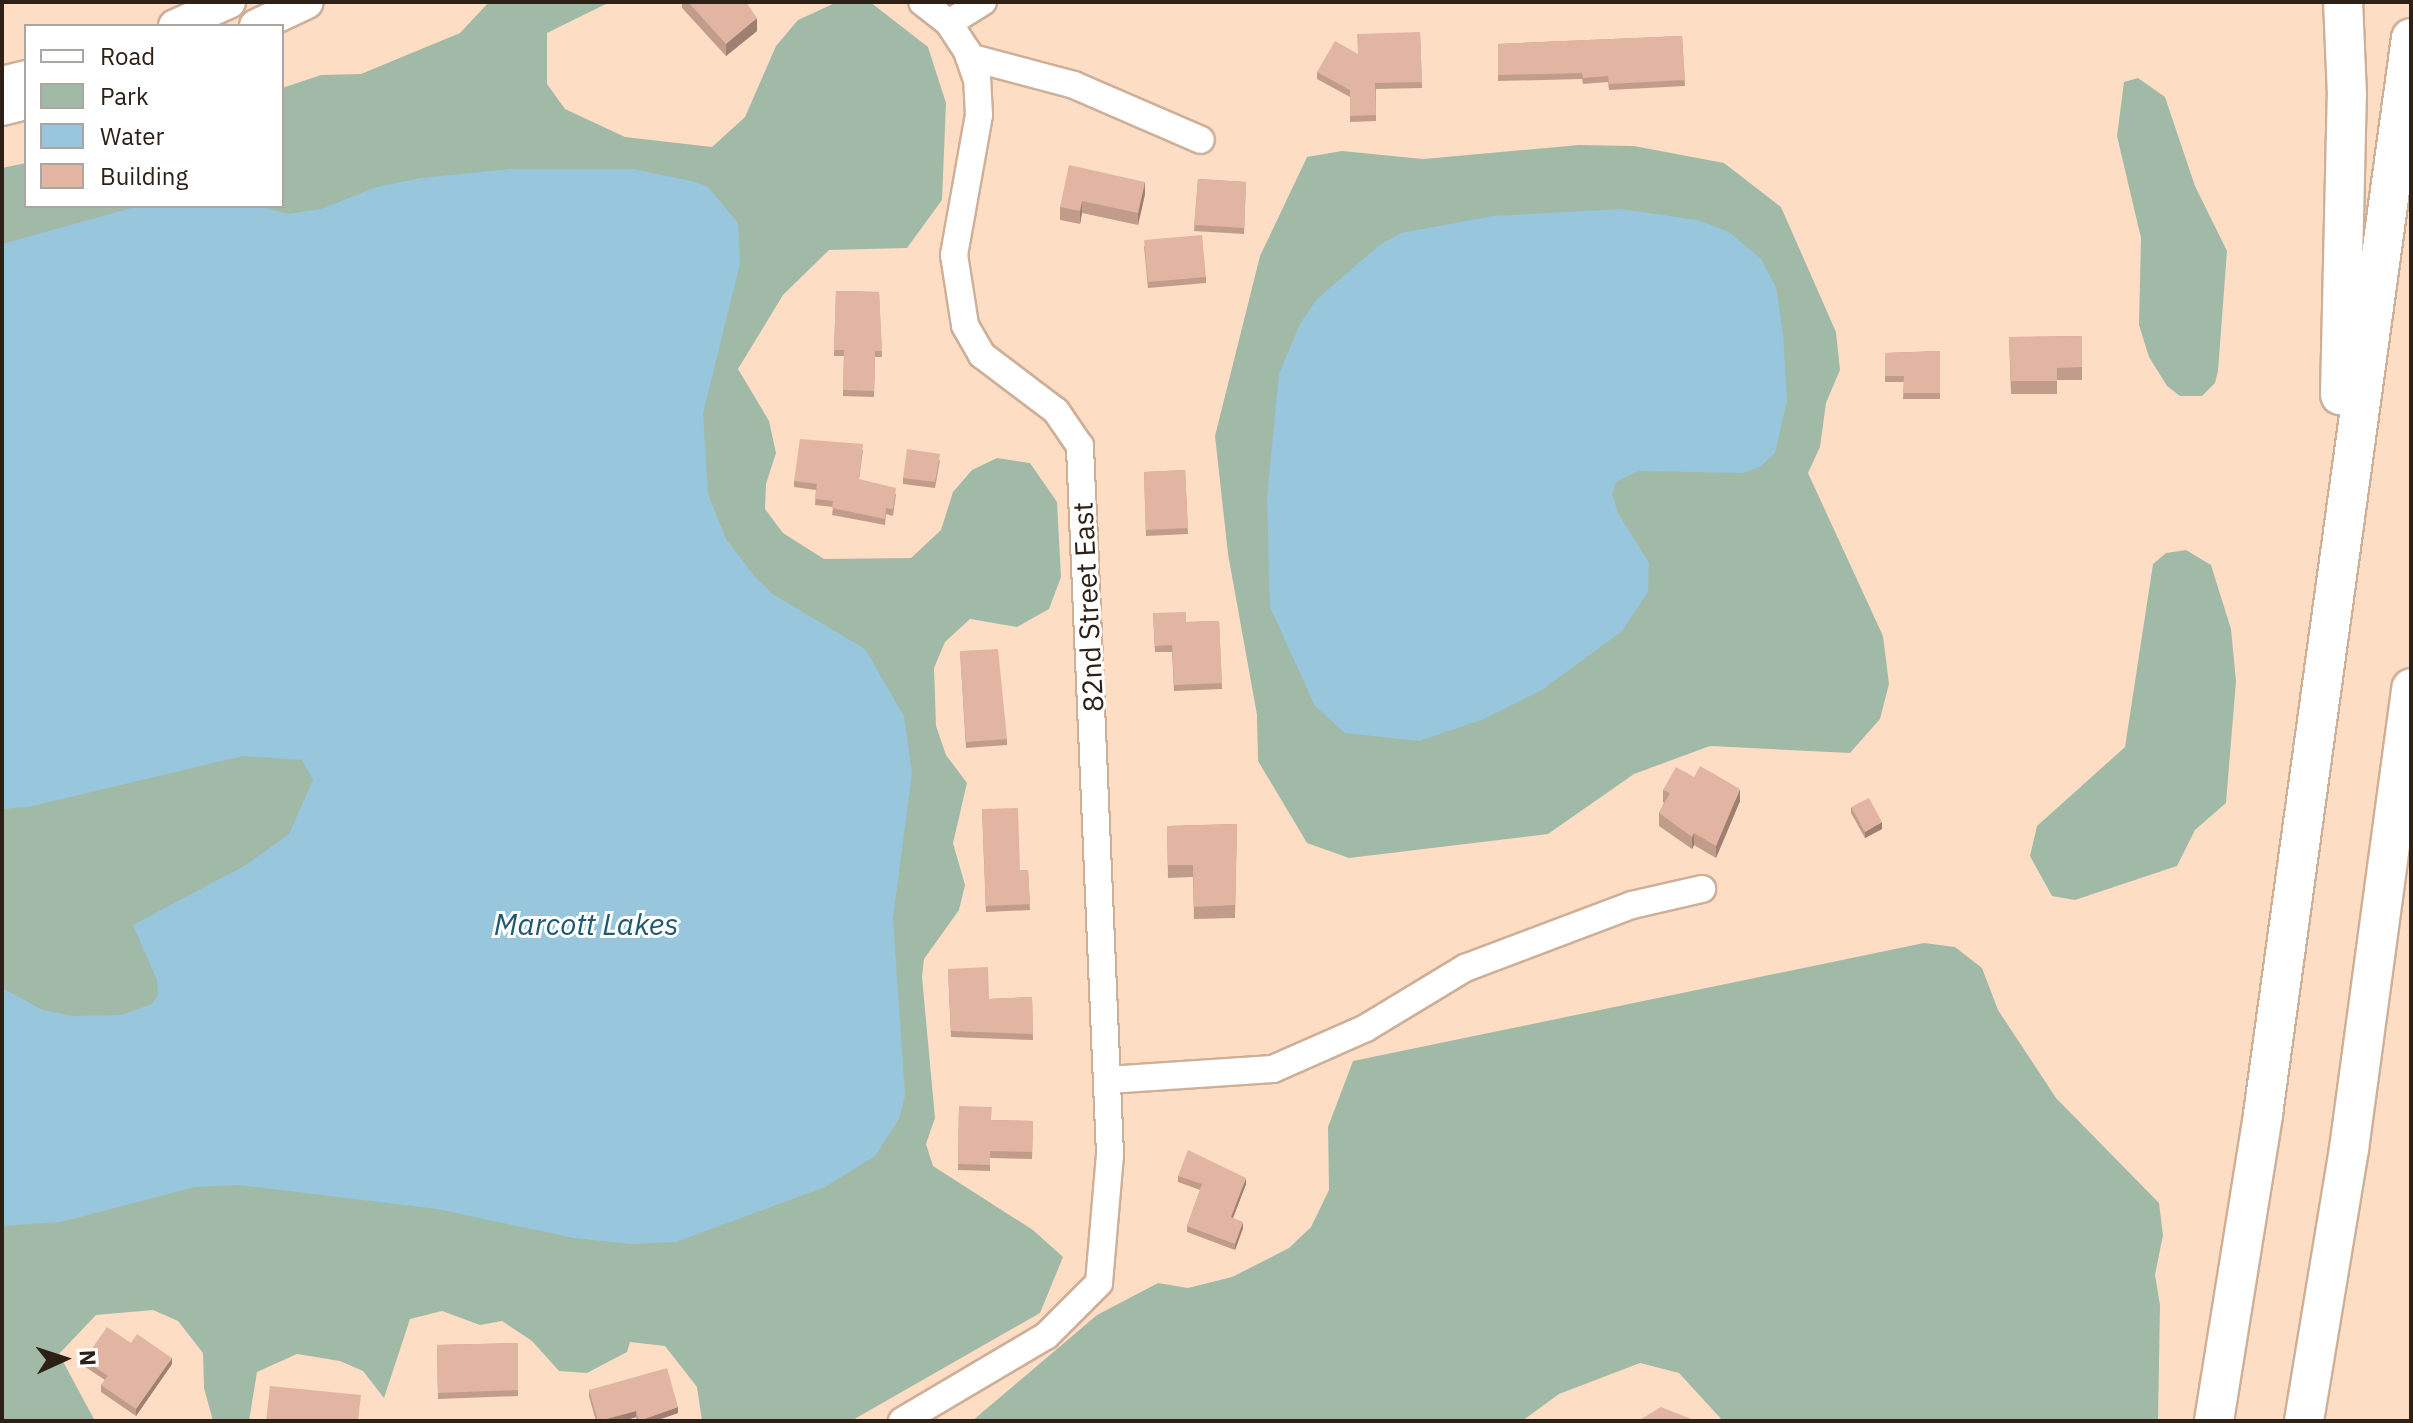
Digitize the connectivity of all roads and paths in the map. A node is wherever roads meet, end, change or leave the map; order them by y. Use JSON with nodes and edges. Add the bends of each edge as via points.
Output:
{"nodes":[{"id":1,"x":229,"y":2,"type":"edge"},
{"id":2,"x":307,"y":2,"type":"edge"},
{"id":3,"x":922,"y":2,"type":"edge"},
{"id":4,"x":983,"y":2,"type":"edge"},
{"id":5,"x":2343,"y":2,"type":"edge"},
{"id":6,"x":949,"y":23,"type":"junction"},
{"id":7,"x":180,"y":24,"type":"edge"},
{"id":8,"x":260,"y":24,"type":"edge"},
{"id":9,"x":2411,"y":38,"type":"edge"},
{"id":10,"x":969,"y":57,"type":"junction"},
{"id":11,"x":24,"y":78,"type":"edge"},
{"id":12,"x":2,"y":83,"type":"edge"},
{"id":13,"x":24,"y":104,"type":"edge"},
{"id":14,"x":2,"y":109,"type":"edge"},
{"id":15,"x":1201,"y":140,"type":"dead end"},
{"id":16,"x":2411,"y":688,"type":"edge"},
{"id":17,"x":2411,"y":855,"type":"edge"},
{"id":18,"x":1702,"y":889,"type":"dead end"},
{"id":19,"x":1108,"y":1080,"type":"junction"},
{"id":20,"x":2263,"y":1114,"type":"junction"},
{"id":21,"x":2349,"y":1149,"type":"junction"},
{"id":22,"x":902,"y":1421,"type":"edge"},
{"id":23,"x":2214,"y":1421,"type":"edge"},
{"id":24,"x":2304,"y":1421,"type":"edge"}],
"edges":[{"from":1,"to":7,"type":"main road"},
{"from":2,"to":8,"type":"main road"},
{"from":3,"to":6,"type":"street","name":"82nd Street East"},
{"from":4,"to":6,"type":"street"},
{"from":5,"to":20,"type":"highway","via":[[2347,186],[2335,487]]},
{"from":6,"to":10,"type":"street","name":"82nd Street East"},
{"from":9,"to":20,"type":"highway"},
{"from":10,"to":15,"type":"street","via":[[1074,85]]},
{"from":10,"to":19,"type":"street","name":"82nd Street East","via":[[979,115],[954,255],[965,325],[982,355],[1056,411],[1080,446]]},
{"from":11,"to":12,"type":"main road"},
{"from":13,"to":14,"type":"main road"},
{"from":16,"to":21,"type":"highway"},
{"from":17,"to":21,"type":"highway"},
{"from":18,"to":19,"type":"street","via":[[1632,905],[1465,968],[1366,1028],[1273,1069]]},
{"from":19,"to":22,"type":"street","name":"82nd Street East","via":[[1110,1154],[1099,1283],[1046,1336]]},
{"from":20,"to":23,"type":"highway"},
{"from":21,"to":24,"type":"highway"}]}
